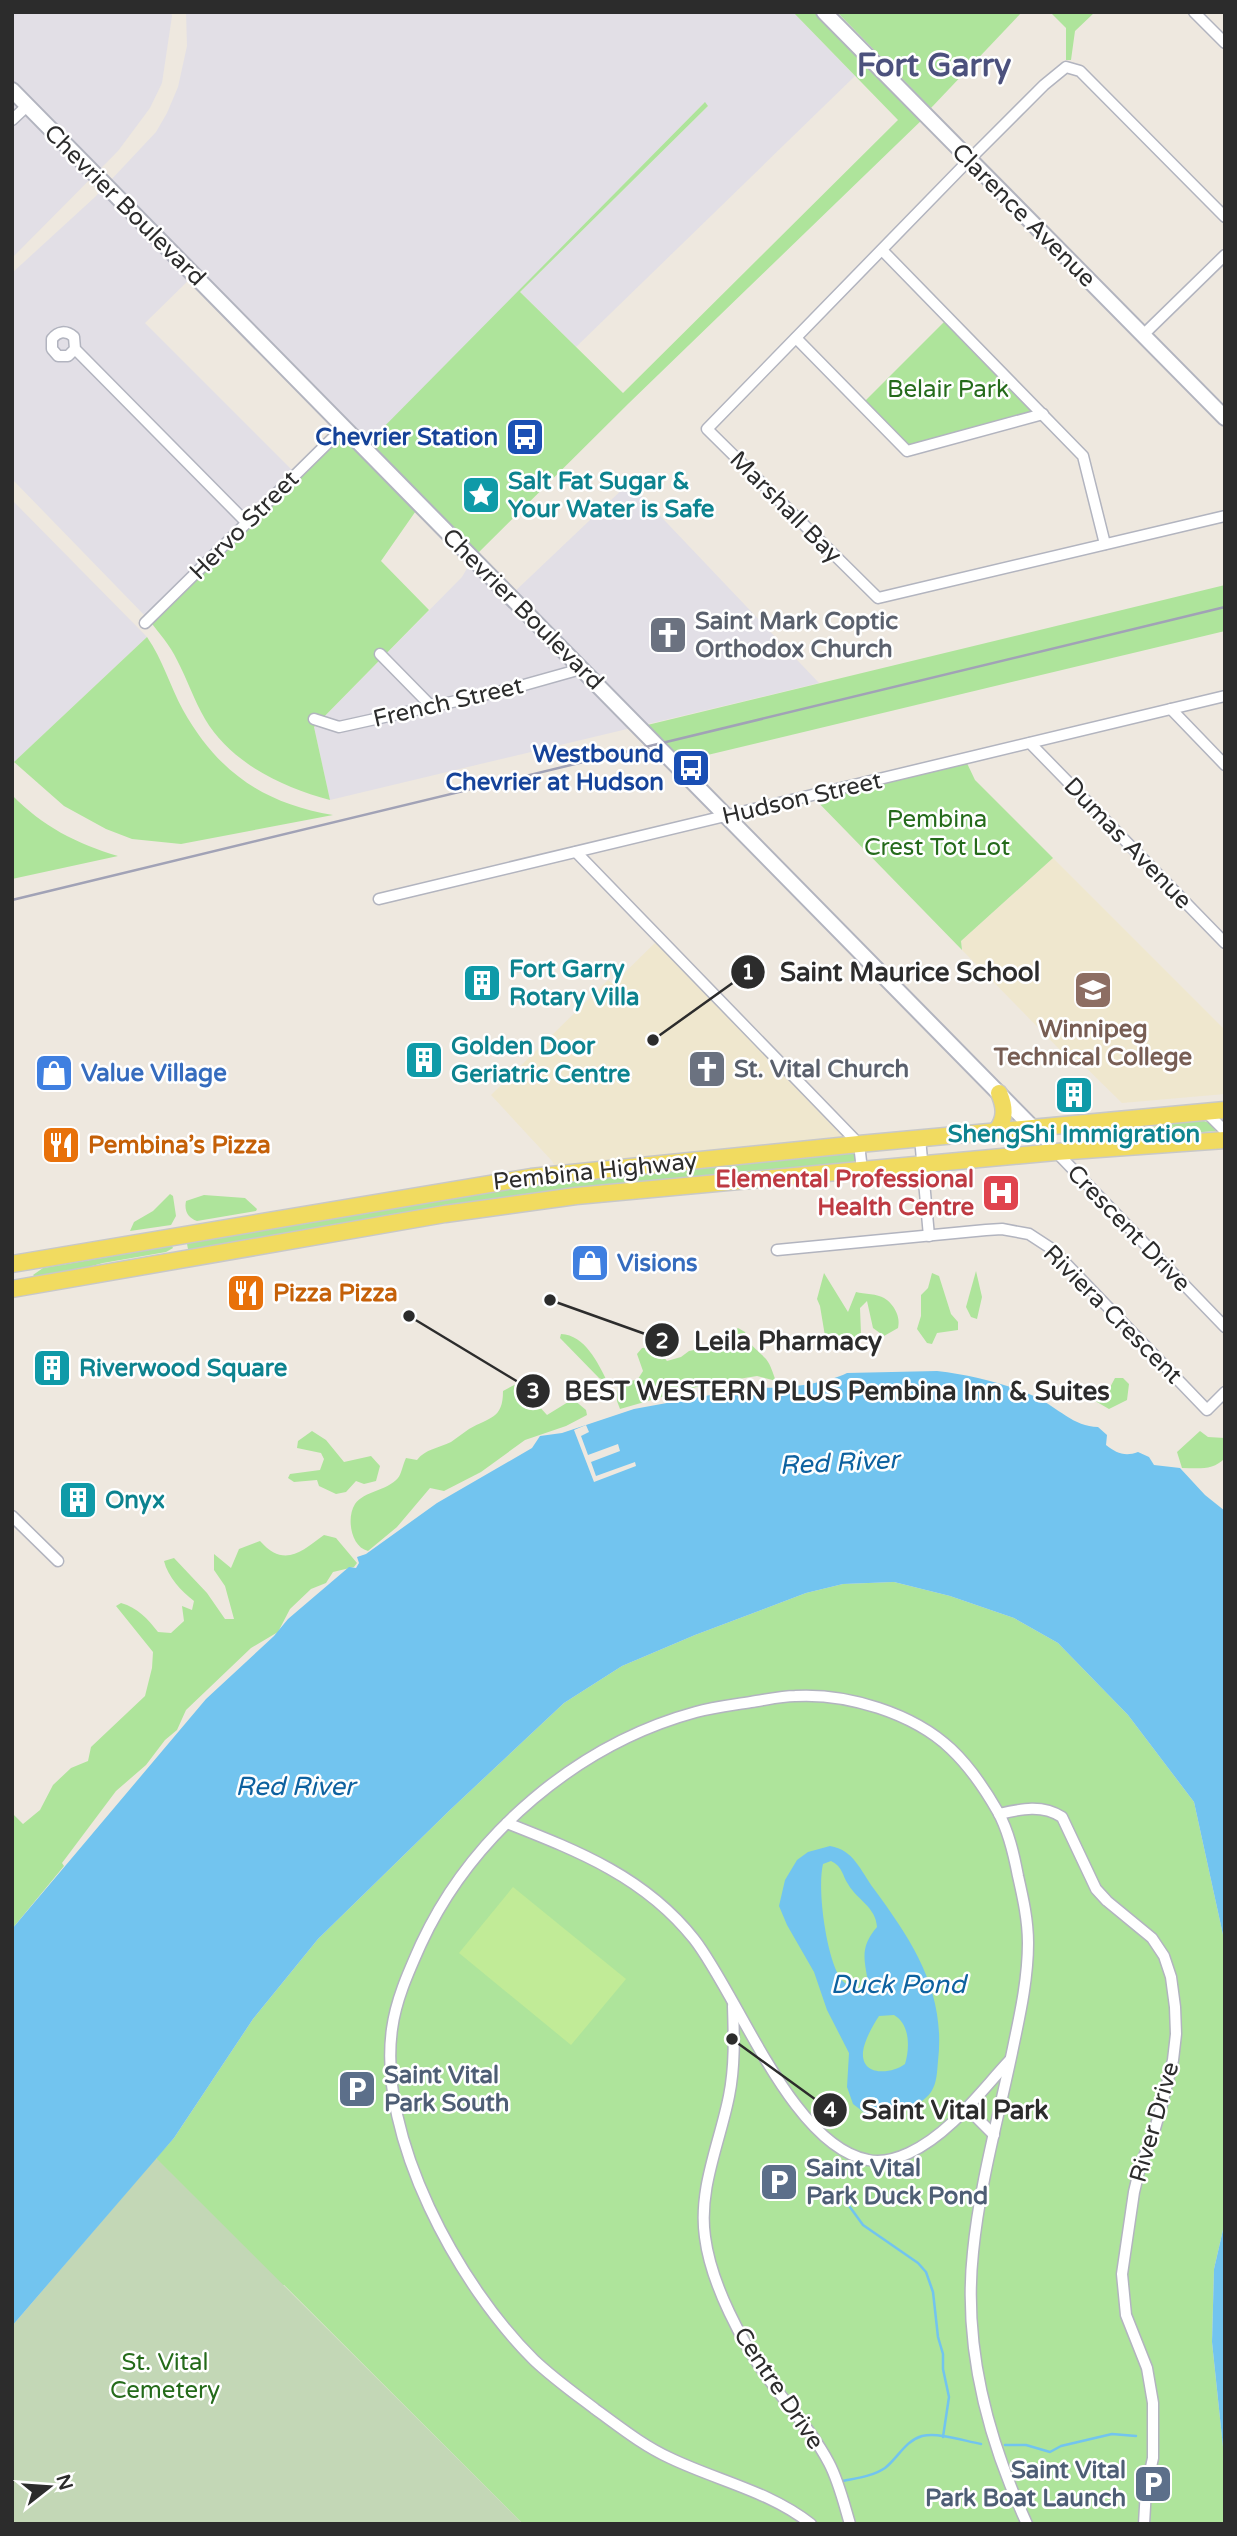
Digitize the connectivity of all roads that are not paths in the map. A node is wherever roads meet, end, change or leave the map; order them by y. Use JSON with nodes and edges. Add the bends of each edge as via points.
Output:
{"nodes":[{"id":1,"x":824,"y":12,"type":"edge"},
{"id":2,"x":1194,"y":12,"type":"edge"},
{"id":3,"x":1225,"y":43,"type":"edge"},
{"id":4,"x":12,"y":90,"type":"edge"},
{"id":5,"x":27,"y":105,"type":"junction"},
{"id":6,"x":12,"y":120,"type":"edge"},
{"id":7,"x":970,"y":159,"type":"junction"},
{"id":8,"x":1225,"y":217,"type":"edge"},
{"id":9,"x":881,"y":250,"type":"junction"},
{"id":10,"x":1225,"y":255,"type":"edge"},
{"id":11,"x":1143,"y":335,"type":"junction"},
{"id":12,"x":796,"y":338,"type":"junction"},
{"id":13,"x":75,"y":349,"type":"dead end"},
{"id":14,"x":1043,"y":414,"type":"junction"},
{"id":15,"x":1225,"y":418,"type":"edge"},
{"id":16,"x":344,"y":427,"type":"junction"},
{"id":17,"x":1225,"y":516,"type":"edge"},
{"id":18,"x":247,"y":523,"type":"junction"},
{"id":19,"x":1105,"y":544,"type":"junction"},
{"id":20,"x":145,"y":623,"type":"dead end"},
{"id":21,"x":380,"y":654,"type":"dead end"},
{"id":22,"x":581,"y":668,"type":"junction"},
{"id":23,"x":1225,"y":696,"type":"edge"},
{"id":24,"x":432,"y":707,"type":"junction"},
{"id":25,"x":1171,"y":709,"type":"junction"},
{"id":26,"x":314,"y":719,"type":"dead end"},
{"id":27,"x":1031,"y":743,"type":"junction"},
{"id":28,"x":1225,"y":765,"type":"edge"},
{"id":29,"x":726,"y":816,"type":"junction"},
{"id":30,"x":576,"y":852,"type":"junction"},
{"id":31,"x":379,"y":899,"type":"dead end"},
{"id":32,"x":1225,"y":943,"type":"edge"},
{"id":33,"x":999,"y":1093,"type":"junction"},
{"id":34,"x":1225,"y":1110,"type":"edge"},
{"id":35,"x":1207,"y":1112,"type":"junction"},
{"id":36,"x":1033,"y":1128,"type":"junction"},
{"id":37,"x":997,"y":1130,"type":"junction"},
{"id":38,"x":1225,"y":1131,"type":"edge"},
{"id":39,"x":920,"y":1138,"type":"junction"},
{"id":40,"x":1225,"y":1140,"type":"edge"},
{"id":41,"x":859,"y":1144,"type":"junction"},
{"id":42,"x":1056,"y":1152,"type":"junction"},
{"id":43,"x":714,"y":1158,"type":"junction"},
{"id":44,"x":922,"y":1164,"type":"junction"},
{"id":45,"x":862,"y":1170,"type":"junction"},
{"id":46,"x":716,"y":1183,"type":"junction"},
{"id":47,"x":929,"y":1236,"type":"junction"},
{"id":48,"x":777,"y":1250,"type":"dead end"},
{"id":49,"x":12,"y":1264,"type":"edge"},
{"id":50,"x":12,"y":1289,"type":"edge"},
{"id":51,"x":1225,"y":1327,"type":"edge"},
{"id":52,"x":1225,"y":1392,"type":"edge"},
{"id":53,"x":12,"y":1516,"type":"edge"},
{"id":54,"x":58,"y":1561,"type":"dead end"},
{"id":55,"x":999,"y":1814,"type":"junction"},
{"id":56,"x":507,"y":1823,"type":"junction"},
{"id":57,"x":733,"y":2004,"type":"junction"},
{"id":58,"x":1010,"y":2060,"type":"junction"},
{"id":59,"x":962,"y":2112,"type":"junction"},
{"id":60,"x":994,"y":2136,"type":"junction"},
{"id":61,"x":811,"y":2524,"type":"edge"},
{"id":62,"x":850,"y":2524,"type":"edge"},
{"id":63,"x":1027,"y":2524,"type":"edge"},
{"id":64,"x":1144,"y":2524,"type":"edge"}],
"edges":[{"from":1,"to":7,"type":"street","name":"Clarence Avenue"},
{"from":2,"to":3,"type":"street"},
{"from":4,"to":5,"type":"street","name":"Chevrier Boulevard"},
{"from":5,"to":6,"type":"street"},
{"from":5,"to":16,"type":"street","name":"Chevrier Boulevard"},
{"from":7,"to":8,"type":"street","name":"Marshall Bay","via":[[1058,72],[1075,68]]},
{"from":7,"to":9,"type":"street","name":"Marshall Bay"},
{"from":7,"to":11,"type":"street","name":"Clarence Avenue"},
{"from":9,"to":12,"type":"street","name":"Marshall Bay"},
{"from":9,"to":14,"type":"street"},
{"from":10,"to":11,"type":"street"},
{"from":11,"to":15,"type":"street","name":"Clarence Avenue"},
{"from":12,"to":14,"type":"street","via":[[906,451]]},
{"from":12,"to":19,"type":"street","name":"Marshall Bay","via":[[708,429],[878,598]]},
{"from":13,"to":18,"type":"street"},
{"from":14,"to":19,"type":"street","via":[[1083,456]]},
{"from":16,"to":18,"type":"street","name":"Hervo Street"},
{"from":16,"to":22,"type":"street","name":"Chevrier Boulevard"},
{"from":17,"to":19,"type":"street","name":"Marshall Bay"},
{"from":18,"to":20,"type":"street","name":"Hervo Street"},
{"from":21,"to":24,"type":"street"},
{"from":22,"to":24,"type":"street","name":"French Street"},
{"from":22,"to":29,"type":"street","name":"Chevrier Boulevard"},
{"from":23,"to":25,"type":"street","name":"Hudson Street"},
{"from":24,"to":26,"type":"street","name":"French Street","via":[[339,727]]},
{"from":25,"to":27,"type":"street","name":"Hudson Street"},
{"from":25,"to":28,"type":"street"},
{"from":27,"to":29,"type":"street","name":"Hudson Street"},
{"from":27,"to":32,"type":"street","name":"Dumas Avenue"},
{"from":29,"to":30,"type":"street","name":"Hudson Street"},
{"from":29,"to":33,"type":"street","name":"Chevrier Boulevard"},
{"from":30,"to":31,"type":"street","name":"Hudson Street"},
{"from":30,"to":41,"type":"street"},
{"from":33,"to":36,"type":"street","name":"Chevrier Boulevard"},
{"from":33,"to":37,"type":"main road","via":[[1004,1113]]},
{"from":34,"to":35,"type":"main road","name":"Pembina Highway"},
{"from":35,"to":36,"type":"main road","name":"Pembina Highway"},
{"from":35,"to":38,"type":"street"},
{"from":36,"to":37,"type":"main road","name":"Pembina Highway"},
{"from":36,"to":42,"type":"street","name":"Crescent Drive"},
{"from":37,"to":39,"type":"main road","name":"Pembina Highway"},
{"from":39,"to":41,"type":"main road","name":"Pembina Highway"},
{"from":39,"to":44,"type":"street"},
{"from":40,"to":42,"type":"main road","name":"Pembina Highway"},
{"from":41,"to":43,"type":"main road","name":"Pembina Highway"},
{"from":41,"to":45,"type":"street"},
{"from":42,"to":44,"type":"main road","name":"Pembina Highway"},
{"from":42,"to":51,"type":"street","name":"Crescent Drive"},
{"from":43,"to":46,"type":"main road"},
{"from":43,"to":49,"type":"main road","name":"Pembina Highway","via":[[469,1186]]},
{"from":44,"to":45,"type":"main road","name":"Pembina Highway"},
{"from":44,"to":47,"type":"street"},
{"from":45,"to":46,"type":"main road","name":"Pembina Highway"},
{"from":46,"to":50,"type":"main road","name":"Pembina Highway","via":[[523,1202]]},
{"from":47,"to":48,"type":"street","name":"Riviera Crescent"},
{"from":47,"to":52,"type":"street","name":"Riviera Crescent","via":[[1002,1229],[1040,1239],[1207,1410]]},
{"from":53,"to":54,"type":"street"},
{"from":55,"to":56,"type":"street","via":[[953,1751],[926,1730],[847,1700],[796,1696],[696,1712],[640,1732],[573,1769]]},
{"from":55,"to":58,"type":"street","via":[[1017,1868],[1028,1940]]},
{"from":55,"to":64,"type":"street","name":"River Drive","via":[[1043,1809],[1062,1817],[1096,1889],[1152,1938],[1171,1978],[1177,2034],[1173,2060],[1134,2192],[1122,2274],[1126,2315],[1147,2368],[1153,2403],[1153,2458]]},
{"from":56,"to":57,"type":"street","via":[[580,1852],[631,1881],[693,1938]]},
{"from":56,"to":61,"type":"street","via":[[442,1905],[400,1998],[392,2030],[391,2065],[402,2137],[413,2172],[485,2301],[535,2361],[638,2442],[761,2493]]},
{"from":57,"to":59,"type":"street","via":[[805,2117],[853,2155],[881,2161],[899,2157],[936,2136]]},
{"from":57,"to":62,"type":"street","name":"Centre Drive","via":[[729,2097],[703,2218],[709,2257],[735,2323],[768,2378],[822,2450]]},
{"from":58,"to":59,"type":"street"},
{"from":58,"to":60,"type":"street"},
{"from":59,"to":60,"type":"street","via":[[975,2116]]},
{"from":60,"to":63,"type":"street","via":[[972,2253],[970,2308],[985,2406],[1000,2459]]}]}
